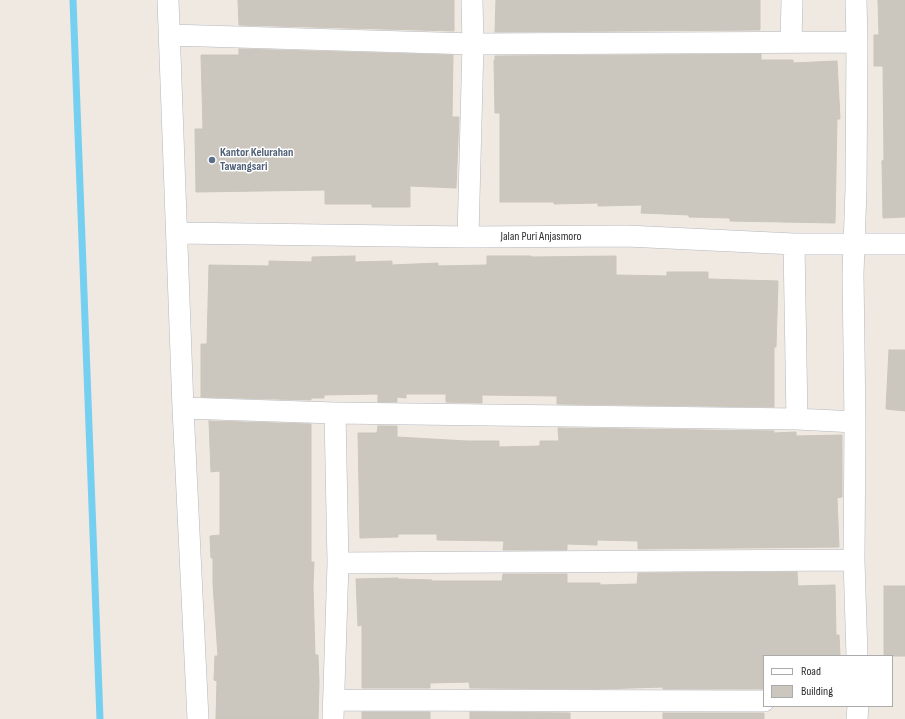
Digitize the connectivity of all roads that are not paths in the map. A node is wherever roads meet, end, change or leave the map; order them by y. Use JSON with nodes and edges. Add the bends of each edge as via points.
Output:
{"nodes":[{"id":1,"x":168,"y":0,"type":"edge"},
{"id":2,"x":472,"y":0,"type":"edge"},
{"id":3,"x":792,"y":0,"type":"edge"},
{"id":4,"x":856,"y":0,"type":"edge"},
{"id":5,"x":170,"y":35,"type":"junction"},
{"id":6,"x":791,"y":42,"type":"junction"},
{"id":7,"x":857,"y":42,"type":"junction"},
{"id":8,"x":473,"y":44,"type":"junction"},
{"id":9,"x":178,"y":233,"type":"junction"},
{"id":10,"x":468,"y":237,"type":"junction"},
{"id":11,"x":794,"y":244,"type":"junction"},
{"id":12,"x":854,"y":244,"type":"junction"},
{"id":13,"x":905,"y":244,"type":"edge"},
{"id":14,"x":183,"y":408,"type":"junction"},
{"id":15,"x":335,"y":413,"type":"junction"},
{"id":16,"x":797,"y":419,"type":"junction"},
{"id":17,"x":855,"y":422,"type":"junction"},
{"id":18,"x":854,"y":560,"type":"junction"},
{"id":19,"x":338,"y":563,"type":"junction"},
{"id":20,"x":856,"y":655,"type":"edge"},
{"id":21,"x":763,"y":701,"type":"edge"},
{"id":22,"x":858,"y":707,"type":"edge"},
{"id":23,"x":334,"y":710,"type":"edge"},
{"id":24,"x":198,"y":719,"type":"edge"},
{"id":25,"x":857,"y":719,"type":"edge"}],
"edges":[{"from":1,"to":5,"type":"street"},
{"from":2,"to":8,"type":"street"},
{"from":3,"to":6,"type":"street"},
{"from":4,"to":7,"type":"street"},
{"from":5,"to":8,"type":"street"},
{"from":5,"to":9,"type":"street"},
{"from":6,"to":7,"type":"street"},
{"from":6,"to":8,"type":"street"},
{"from":7,"to":12,"type":"street"},
{"from":8,"to":10,"type":"street"},
{"from":9,"to":10,"type":"street","name":"Jalan Puri Anjasmoro"},
{"from":9,"to":14,"type":"street"},
{"from":10,"to":11,"type":"street","name":"Jalan Puri Anjasmoro","via":[[627,236]]},
{"from":11,"to":12,"type":"street","name":"Jalan Puri Anjasmoro"},
{"from":11,"to":16,"type":"street"},
{"from":12,"to":13,"type":"street","name":"Jalan Puri Anjasmoro"},
{"from":12,"to":17,"type":"street"},
{"from":14,"to":15,"type":"street"},
{"from":14,"to":24,"type":"street"},
{"from":15,"to":16,"type":"street"},
{"from":15,"to":19,"type":"street"},
{"from":16,"to":17,"type":"street"},
{"from":17,"to":18,"type":"street"},
{"from":18,"to":19,"type":"street"},
{"from":18,"to":20,"type":"street"},
{"from":19,"to":23,"type":"street"},
{"from":21,"to":23,"type":"street"},
{"from":22,"to":25,"type":"street"}]}
